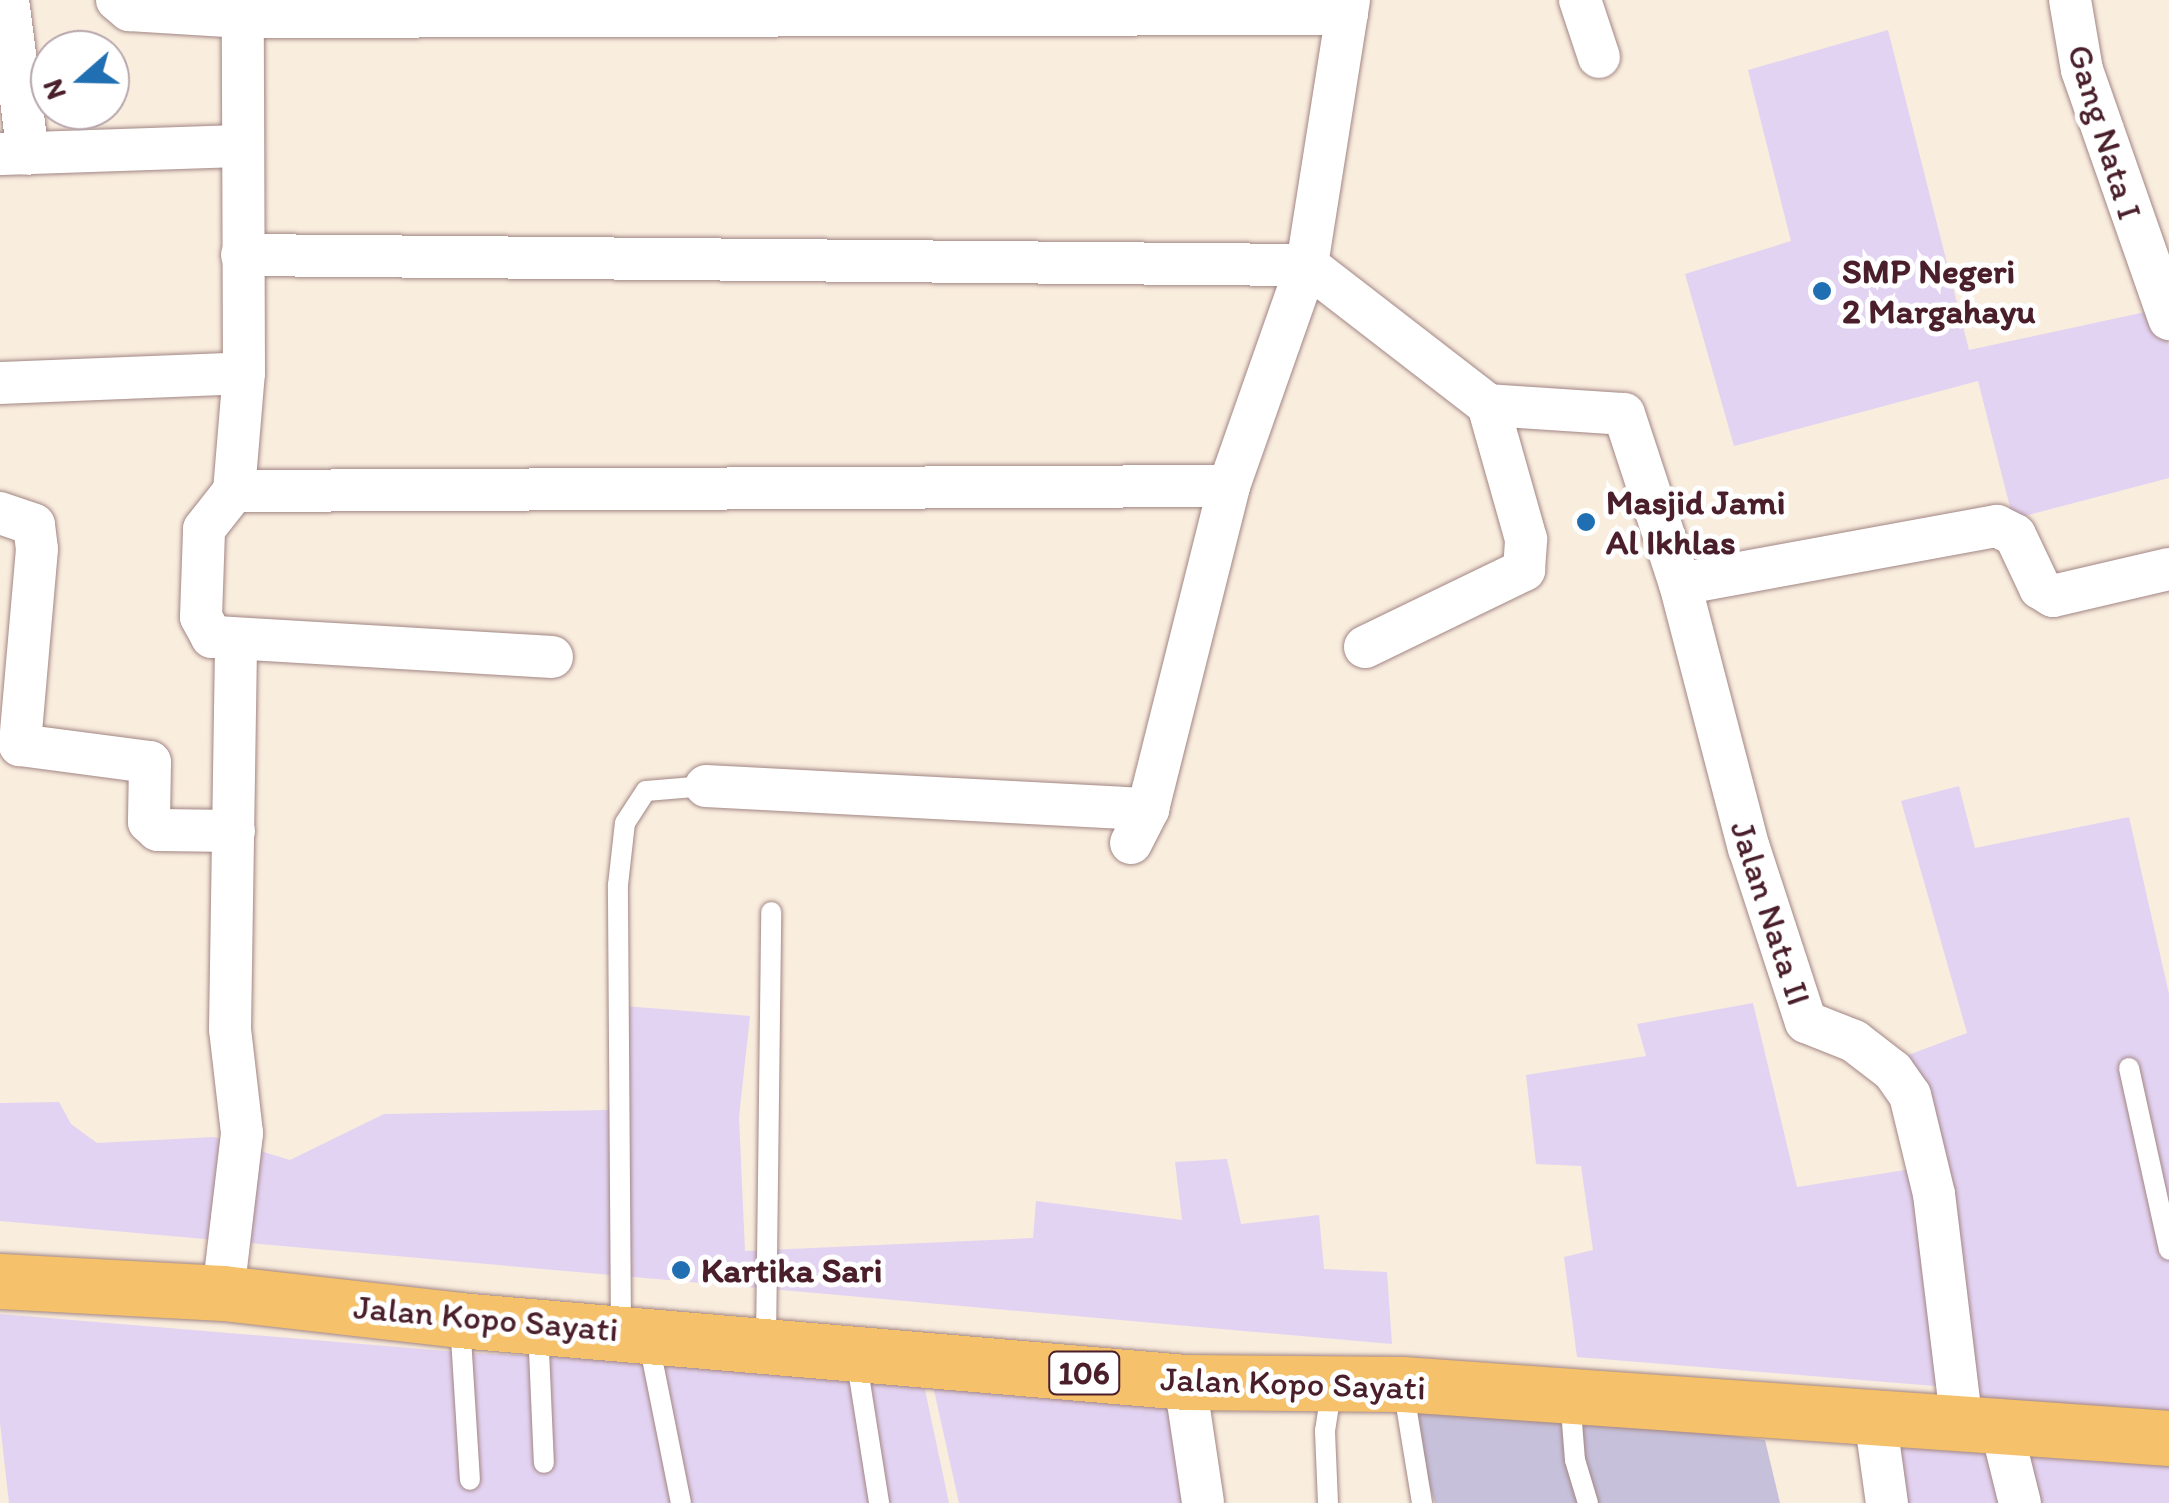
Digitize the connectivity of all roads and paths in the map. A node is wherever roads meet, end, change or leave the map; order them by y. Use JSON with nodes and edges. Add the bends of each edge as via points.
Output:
{"nodes":[{"id":1,"x":8,"y":0,"type":"edge"},
{"id":2,"x":117,"y":0,"type":"edge"},
{"id":3,"x":1580,"y":0,"type":"edge"},
{"id":4,"x":2070,"y":0,"type":"edge"},
{"id":5,"x":1348,"y":7,"type":"edge"},
{"id":6,"x":243,"y":17,"type":"junction"},
{"id":7,"x":1599,"y":58,"type":"dead end"},
{"id":8,"x":240,"y":146,"type":"junction"},
{"id":9,"x":14,"y":154,"type":"edge"},
{"id":10,"x":242,"y":255,"type":"junction"},
{"id":11,"x":1306,"y":265,"type":"junction"},
{"id":12,"x":2169,"y":319,"type":"edge"},
{"id":13,"x":244,"y":373,"type":"junction"},
{"id":14,"x":0,"y":383,"type":"edge"},
{"id":15,"x":1474,"y":393,"type":"junction"},
{"id":16,"x":1229,"y":486,"type":"junction"},
{"id":17,"x":234,"y":490,"type":"junction"},
{"id":18,"x":0,"y":513,"type":"edge"},
{"id":19,"x":2169,"y":568,"type":"edge"},
{"id":20,"x":1680,"y":584,"type":"junction"},
{"id":21,"x":236,"y":640,"type":"junction"},
{"id":22,"x":1364,"y":647,"type":"dead end"},
{"id":23,"x":552,"y":657,"type":"dead end"},
{"id":24,"x":706,"y":786,"type":"joint"},
{"id":25,"x":234,"y":831,"type":"junction"},
{"id":26,"x":771,"y":912,"type":"dead end"},
{"id":27,"x":2129,"y":1068,"type":"dead end"},
{"id":28,"x":2169,"y":1250,"type":"edge"},
{"id":29,"x":0,"y":1280,"type":"edge"},
{"id":30,"x":222,"y":1293,"type":"junction"},
{"id":31,"x":460,"y":1320,"type":"junction"},
{"id":32,"x":538,"y":1326,"type":"junction"},
{"id":33,"x":634,"y":1331,"type":"junction"},
{"id":34,"x":766,"y":1342,"type":"junction"},
{"id":35,"x":854,"y":1350,"type":"junction"},
{"id":36,"x":1184,"y":1382,"type":"junction"},
{"id":37,"x":1332,"y":1382,"type":"junction"},
{"id":38,"x":1402,"y":1384,"type":"junction"},
{"id":39,"x":1570,"y":1396,"type":"junction"},
{"id":40,"x":1874,"y":1417,"type":"junction"},
{"id":41,"x":1982,"y":1429,"type":"junction"},
{"id":42,"x":2169,"y":1438,"type":"edge"},
{"id":43,"x":544,"y":1463,"type":"dead end"},
{"id":44,"x":470,"y":1480,"type":"dead end"},
{"id":45,"x":681,"y":1503,"type":"edge"},
{"id":46,"x":879,"y":1503,"type":"edge"},
{"id":47,"x":1203,"y":1503,"type":"edge"},
{"id":48,"x":1328,"y":1503,"type":"edge"},
{"id":49,"x":1422,"y":1503,"type":"edge"},
{"id":50,"x":1588,"y":1503,"type":"edge"},
{"id":51,"x":1887,"y":1503,"type":"edge"},
{"id":52,"x":2020,"y":1503,"type":"edge"}],
"edges":[{"from":1,"to":9,"type":"street"},
{"from":2,"to":6,"type":"street","via":[[130,10]]},
{"from":3,"to":7,"type":"street"},
{"from":4,"to":12,"type":"street","name":"Gang Nata I","via":[[2082,70]]},
{"from":5,"to":6,"type":"street"},
{"from":5,"to":11,"type":"street"},
{"from":6,"to":8,"type":"street"},
{"from":8,"to":9,"type":"street"},
{"from":8,"to":10,"type":"street"},
{"from":10,"to":11,"type":"street"},
{"from":10,"to":13,"type":"street"},
{"from":11,"to":15,"type":"street"},
{"from":11,"to":16,"type":"street"},
{"from":13,"to":14,"type":"street"},
{"from":13,"to":17,"type":"street"},
{"from":15,"to":20,"type":"street","name":"Jalan Nata II","via":[[1624,414]]},
{"from":15,"to":22,"type":"street","via":[[1526,539],[1524,570]]},
{"from":16,"to":17,"type":"street"},
{"from":16,"to":24,"type":"street","via":[[1139,826]]},
{"from":17,"to":21,"type":"street","via":[[213,511],[200,545],[204,629]]},
{"from":18,"to":25,"type":"street","via":[[34,526],[37,548],[20,745],[150,762],[149,822],[158,830]]},
{"from":19,"to":20,"type":"street","via":[[2053,596],[2040,588],[2015,535],[1997,526]]},
{"from":20,"to":41,"type":"street","name":"Jalan Nata II","via":[[1749,848],[1806,1022],[1854,1040],[1893,1071],[1910,1095]]},
{"from":21,"to":23,"type":"street"},
{"from":21,"to":25,"type":"street"},
{"from":24,"to":33,"type":"lane","via":[[646,792],[625,822],[618,904]]},
{"from":25,"to":30,"type":"street","via":[[230,1029],[242,1134]]},
{"from":26,"to":34,"type":"lane"},
{"from":27,"to":28,"type":"lane"},
{"from":29,"to":30,"type":"main road","name":"Jalan Kopo Sayati","number":"106"},
{"from":30,"to":31,"type":"main road","name":"Jalan Kopo Sayati","number":"106"},
{"from":31,"to":32,"type":"main road","name":"Jalan Kopo Sayati","number":"106"},
{"from":31,"to":44,"type":"lane"},
{"from":32,"to":33,"type":"main road","name":"Jalan Kopo Sayati","number":"106"},
{"from":32,"to":43,"type":"lane"},
{"from":33,"to":34,"type":"main road","name":"Jalan Kopo Sayati","number":"106"},
{"from":33,"to":45,"type":"lane"},
{"from":34,"to":35,"type":"main road","name":"Jalan Kopo Sayati","number":"106"},
{"from":35,"to":36,"type":"main road","name":"Jalan Kopo Sayati","number":"106"},
{"from":35,"to":46,"type":"lane"},
{"from":36,"to":37,"type":"main road","name":"Jalan Kopo Sayati","number":"106"},
{"from":36,"to":47,"type":"street"},
{"from":37,"to":38,"type":"main road","name":"Jalan Kopo Sayati","number":"106"},
{"from":37,"to":48,"type":"lane","via":[[1325,1431]]},
{"from":38,"to":39,"type":"main road","name":"Jalan Kopo Sayati","number":"106"},
{"from":38,"to":49,"type":"lane"},
{"from":39,"to":40,"type":"main road","name":"Jalan Kopo Sayati","number":"106"},
{"from":39,"to":50,"type":"lane"},
{"from":40,"to":41,"type":"main road","name":"Jalan Kopo Sayati","number":"106"},
{"from":40,"to":51,"type":"street"},
{"from":41,"to":42,"type":"main road","name":"Jalan Kopo Sayati","number":"106"},
{"from":41,"to":52,"type":"street"}]}
